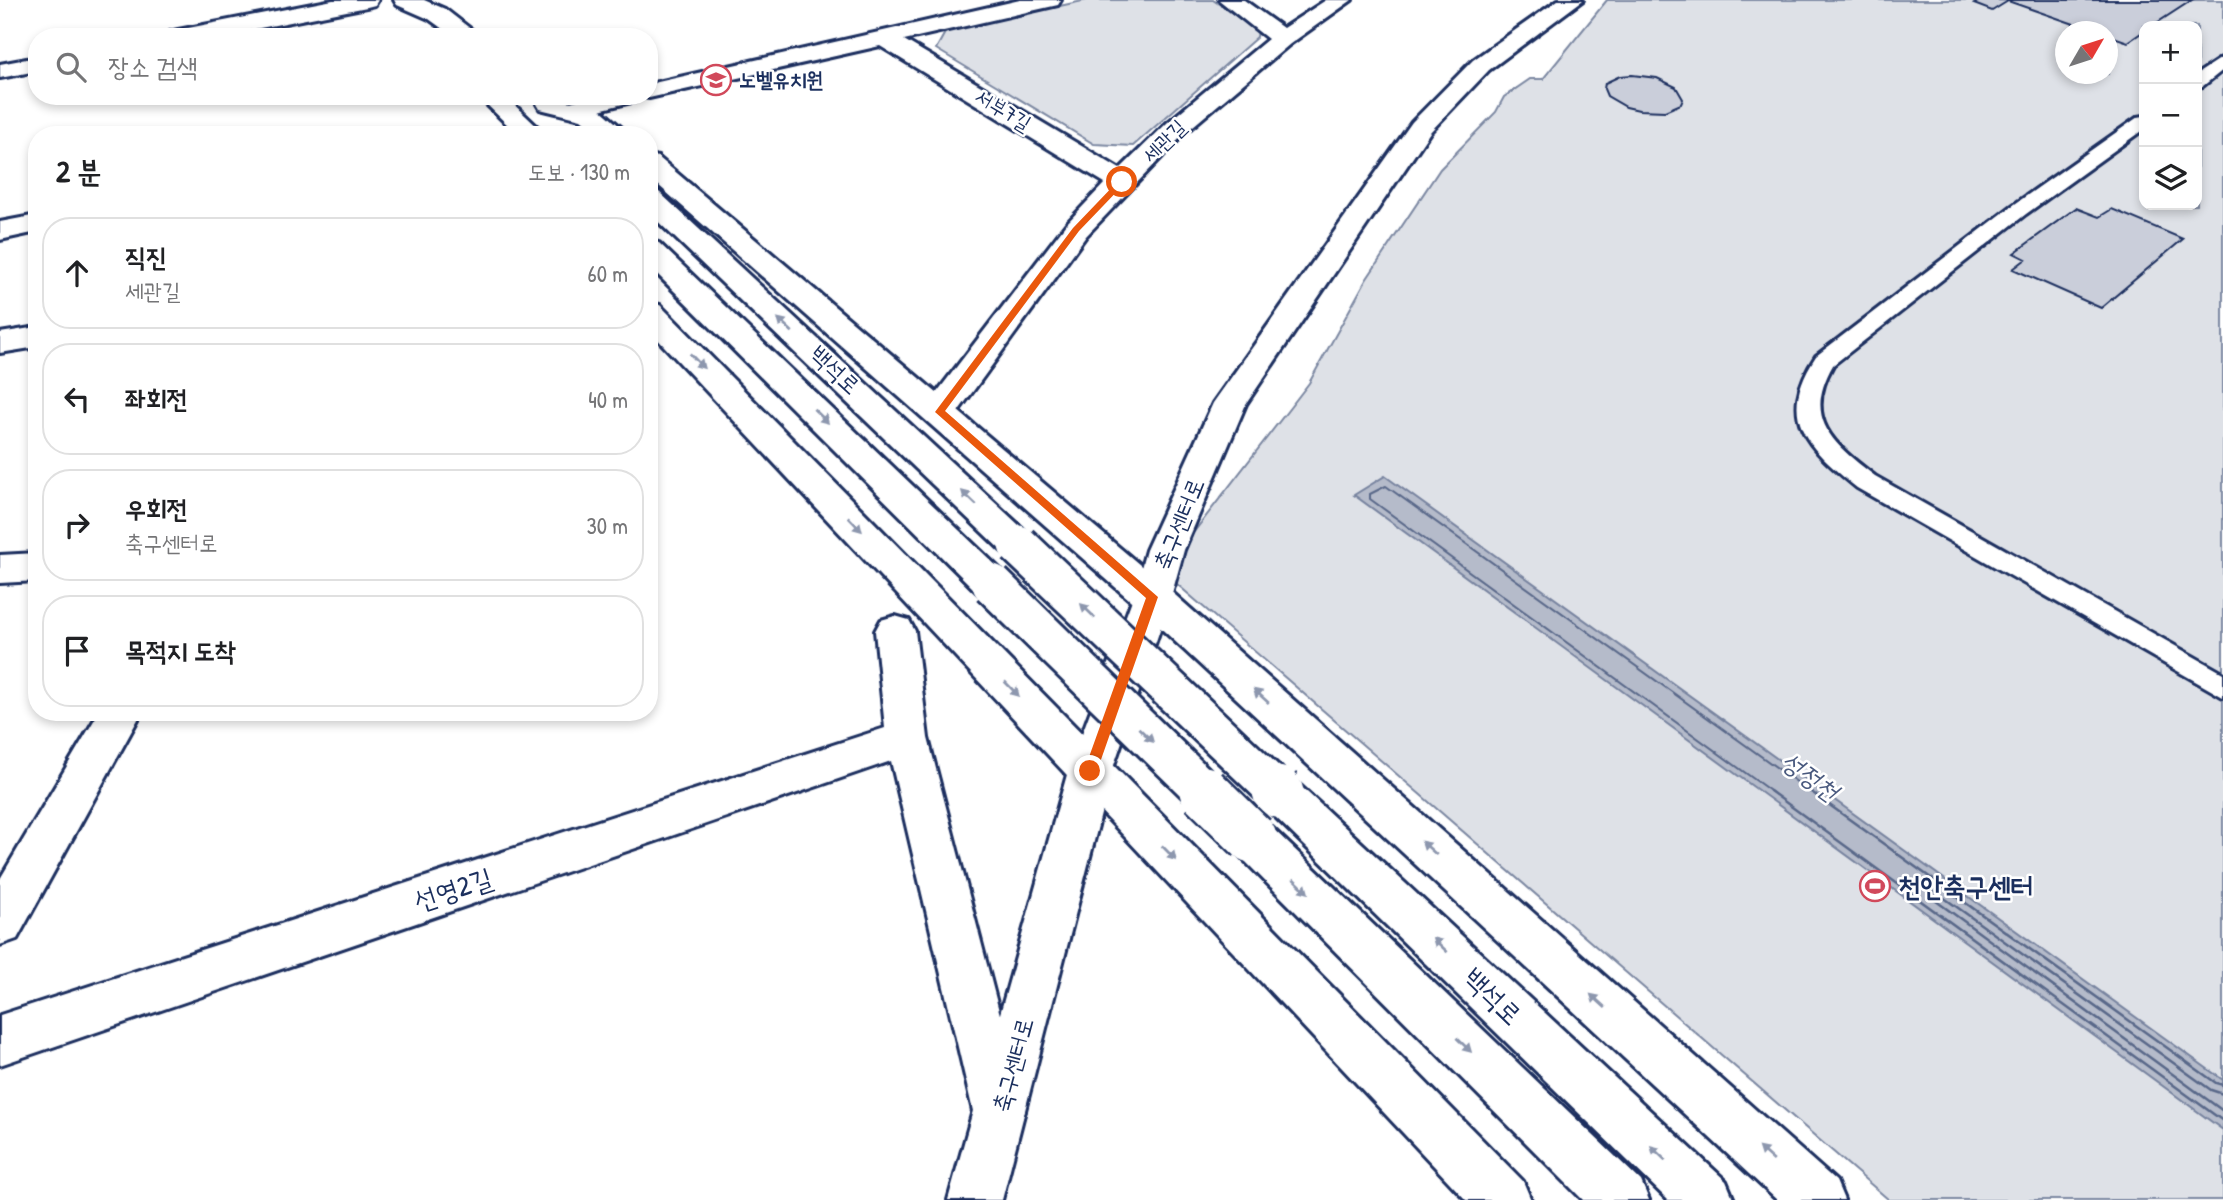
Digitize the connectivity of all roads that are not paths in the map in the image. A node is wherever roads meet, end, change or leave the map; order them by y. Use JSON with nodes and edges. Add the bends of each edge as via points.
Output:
{"nodes":[{"id":1,"x":366,"y":0,"type":"edge"},
{"id":2,"x":397,"y":0,"type":"edge"},
{"id":3,"x":405,"y":0,"type":"edge"},
{"id":4,"x":1050,"y":0,"type":"edge"},
{"id":5,"x":1230,"y":0,"type":"edge"},
{"id":6,"x":1341,"y":0,"type":"edge"},
{"id":7,"x":1572,"y":0,"type":"edge"},
{"id":8,"x":224,"y":28,"type":"edge"},
{"id":9,"x":418,"y":28,"type":"edge"},
{"id":10,"x":457,"y":28,"type":"edge"},
{"id":11,"x":884,"y":38,"type":"junction"},
{"id":12,"x":1282,"y":39,"type":"junction"},
{"id":13,"x":2223,"y":62,"type":"edge"},
{"id":14,"x":28,"y":66,"type":"edge"},
{"id":15,"x":0,"y":71,"type":"edge"},
{"id":16,"x":2202,"y":78,"type":"edge"},
{"id":17,"x":658,"y":89,"type":"edge"},
{"id":18,"x":550,"y":105,"type":"edge"},
{"id":19,"x":564,"y":105,"type":"edge"},
{"id":20,"x":588,"y":105,"type":"edge"},
{"id":21,"x":575,"y":108,"type":"junction"},
{"id":22,"x":500,"y":115,"type":"edge"},
{"id":23,"x":2139,"y":125,"type":"edge"},
{"id":24,"x":518,"y":126,"type":"edge"},
{"id":25,"x":572,"y":126,"type":"edge"},
{"id":26,"x":606,"y":126,"type":"edge"},
{"id":27,"x":658,"y":171,"type":"edge"},
{"id":28,"x":1122,"y":182,"type":"junction"},
{"id":29,"x":658,"y":206,"type":"edge"},
{"id":30,"x":28,"y":225,"type":"edge"},
{"id":31,"x":0,"y":231,"type":"edge"},
{"id":32,"x":658,"y":257,"type":"edge"},
{"id":33,"x":658,"y":321,"type":"edge"},
{"id":34,"x":28,"y":338,"type":"edge"},
{"id":35,"x":0,"y":343,"type":"edge"},
{"id":36,"x":940,"y":412,"type":"junction"},
{"id":37,"x":28,"y":567,"type":"edge"},
{"id":38,"x":0,"y":569,"type":"edge"},
{"id":39,"x":1152,"y":597,"type":"junction"},
{"id":40,"x":895,"y":631,"type":"dead end"},
{"id":41,"x":2223,"y":686,"type":"edge"},
{"id":42,"x":116,"y":721,"type":"edge"},
{"id":43,"x":907,"y":738,"type":"junction"},
{"id":44,"x":1090,"y":771,"type":"junction"},
{"id":45,"x":0,"y":923,"type":"edge"},
{"id":46,"x":0,"y":1040,"type":"edge"},
{"id":47,"x":1000,"y":1115,"type":"junction"},
{"id":48,"x":975,"y":1200,"type":"edge"},
{"id":49,"x":1504,"y":1200,"type":"edge"},
{"id":50,"x":1622,"y":1200,"type":"edge"},
{"id":51,"x":1707,"y":1200,"type":"edge"},
{"id":52,"x":1817,"y":1200,"type":"edge"}],
"edges":[{"from":1,"to":8,"type":"main road"},
{"from":2,"to":9,"type":"main road"},
{"from":3,"to":10,"type":"main road"},
{"from":4,"to":11,"type":"main road"},
{"from":5,"to":12,"type":"main road"},
{"from":6,"to":12,"type":"main road","name":"세관길"},
{"from":7,"to":39,"type":"main road","name":"축구센터로","via":[[1481,65],[1421,127],[1364,206],[1230,403],[1165,550]]},
{"from":11,"to":17,"type":"main road"},
{"from":11,"to":28,"type":"main road","name":"서부7길"},
{"from":12,"to":28,"type":"main road","name":"세관길","via":[[1177,127]]},
{"from":13,"to":16,"type":"lane"},
{"from":14,"to":15,"type":"main road"},
{"from":18,"to":25,"type":"main road"},
{"from":19,"to":21,"type":"main road"},
{"from":20,"to":21,"type":"main road"},
{"from":21,"to":26,"type":"main road"},
{"from":22,"to":24,"type":"main road"},
{"from":23,"to":41,"type":"lane","via":[[1824,361],[1806,400],[1813,427],[1830,454],[1866,482]]},
{"from":27,"to":36,"type":"main road"},
{"from":28,"to":36,"type":"main road","name":"세관길","via":[[1076,230]]},
{"from":51,"to":29,"type":"main road","name":"백석로","one_way":true,"bridge":true},
{"from":30,"to":31,"type":"main road"},
{"from":32,"to":50,"type":"main road","name":"백석로","one_way":true,"bridge":true},
{"from":33,"to":44,"type":"main road","one_way":true},
{"from":34,"to":35,"type":"main road"},
{"from":36,"to":39,"type":"main road"},
{"from":37,"to":38,"type":"main road"},
{"from":39,"to":44,"type":"main road","name":"축구센터로"},
{"from":52,"to":39,"type":"main road","one_way":true},
{"from":40,"to":43,"type":"main road"},
{"from":42,"to":45,"type":"main road"},
{"from":43,"to":46,"type":"main road","name":"선영2길"},
{"from":43,"to":47,"type":"main road"},
{"from":44,"to":47,"type":"main road","name":"축구센터로"},
{"from":44,"to":49,"type":"main road","one_way":true},
{"from":47,"to":48,"type":"main road","name":"축구센터로"}]}
